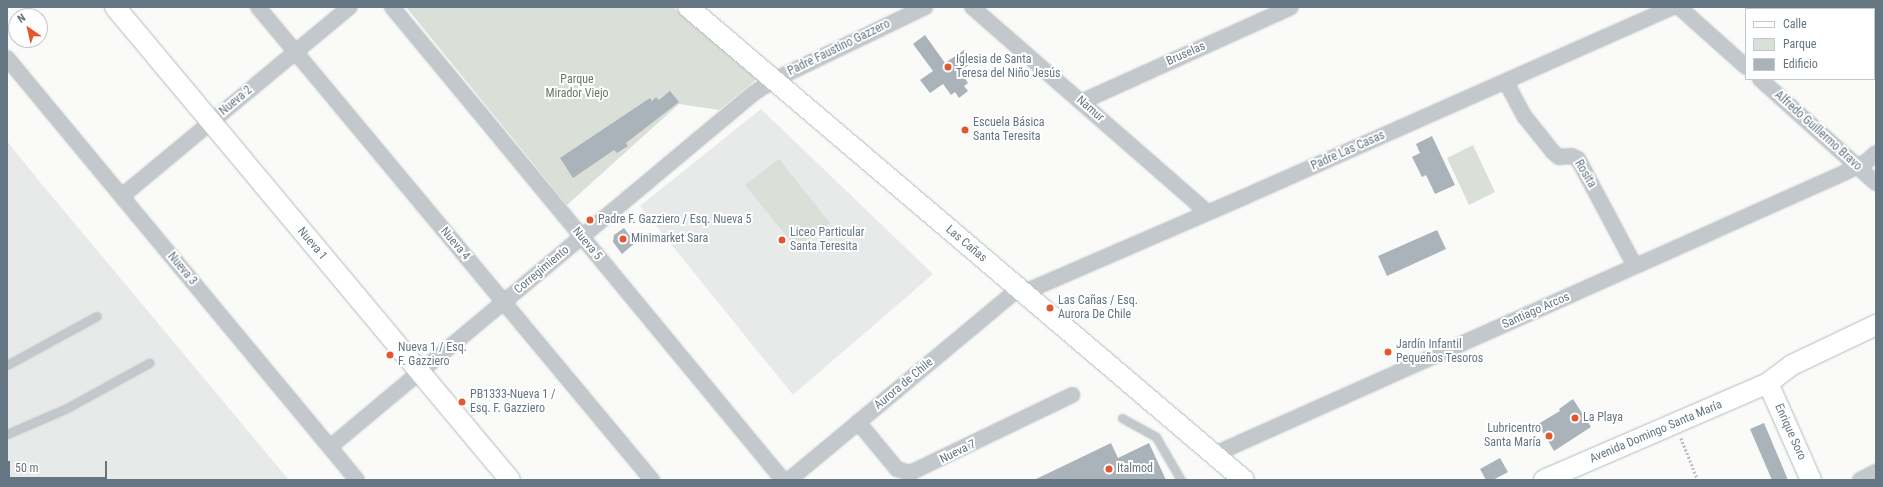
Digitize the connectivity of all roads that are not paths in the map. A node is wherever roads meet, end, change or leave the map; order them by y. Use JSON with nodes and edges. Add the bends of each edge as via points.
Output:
{"nodes":[{"id":1,"x":115,"y":7,"type":"edge"},
{"id":2,"x":258,"y":7,"type":"edge"},
{"id":3,"x":350,"y":7,"type":"edge"},
{"id":4,"x":392,"y":7,"type":"edge"},
{"id":5,"x":688,"y":7,"type":"edge"},
{"id":6,"x":925,"y":7,"type":"edge"},
{"id":7,"x":972,"y":7,"type":"edge"},
{"id":8,"x":1291,"y":7,"type":"edge"},
{"id":9,"x":1672,"y":7,"type":"edge"},
{"id":10,"x":1679,"y":7,"type":"edge"},
{"id":11,"x":907,"y":11,"type":"edge"},
{"id":12,"x":296,"y":52,"type":"junction"},
{"id":13,"x":7,"y":58,"type":"edge"},
{"id":14,"x":1745,"y":66,"type":"edge"},
{"id":15,"x":774,"y":80,"type":"junction"},
{"id":16,"x":1761,"y":80,"type":"edge"},
{"id":17,"x":1506,"y":82,"type":"junction"},
{"id":18,"x":1081,"y":102,"type":"junction"},
{"id":19,"x":211,"y":122,"type":"junction"},
{"id":20,"x":1876,"y":153,"type":"edge"},
{"id":21,"x":1858,"y":166,"type":"junction"},
{"id":22,"x":1876,"y":182,"type":"edge"},
{"id":23,"x":122,"y":196,"type":"junction"},
{"id":24,"x":1207,"y":212,"type":"junction"},
{"id":25,"x":581,"y":237,"type":"junction"},
{"id":26,"x":1635,"y":266,"type":"junction"},
{"id":27,"x":1022,"y":291,"type":"junction"},
{"id":28,"x":504,"y":302,"type":"junction"},
{"id":29,"x":97,"y":316,"type":"dead end"},
{"id":30,"x":1876,"y":325,"type":"edge"},
{"id":31,"x":1876,"y":339,"type":"edge"},
{"id":32,"x":149,"y":363,"type":"dead end"},
{"id":33,"x":7,"y":365,"type":"edge"},
{"id":34,"x":420,"y":372,"type":"junction"},
{"id":35,"x":1768,"y":383,"type":"junction"},
{"id":36,"x":1072,"y":395,"type":"dead end"},
{"id":37,"x":1122,"y":418,"type":"dead end"},
{"id":38,"x":858,"y":422,"type":"junction"},
{"id":39,"x":7,"y":434,"type":"edge"},
{"id":40,"x":330,"y":447,"type":"junction"},
{"id":41,"x":1215,"y":454,"type":"junction"},
{"id":42,"x":1876,"y":472,"type":"edge"},
{"id":43,"x":357,"y":480,"type":"edge"},
{"id":44,"x":510,"y":480,"type":"edge"},
{"id":45,"x":652,"y":480,"type":"edge"},
{"id":46,"x":783,"y":480,"type":"edge"},
{"id":47,"x":789,"y":480,"type":"edge"},
{"id":48,"x":1181,"y":480,"type":"edge"},
{"id":49,"x":1244,"y":480,"type":"edge"},
{"id":50,"x":1544,"y":480,"type":"edge"},
{"id":51,"x":1811,"y":480,"type":"edge"},
{"id":52,"x":1860,"y":480,"type":"edge"}],
"edges":[{"from":1,"to":19,"type":"street","name":"Nueva 1"},
{"from":2,"to":12,"type":"street","name":"Nueva 4"},
{"from":3,"to":12,"type":"street","name":"Nueva 2"},
{"from":4,"to":25,"type":"street","name":"Nueva 5"},
{"from":5,"to":15,"type":"street","name":"Las Cañas"},
{"from":6,"to":11,"type":"street","name":"Padre Faustino Gazzero"},
{"from":7,"to":18,"type":"street","name":"Namur"},
{"from":8,"to":18,"type":"street","name":"Bruselas"},
{"from":9,"to":17,"type":"street","name":"Padre Las Casas"},
{"from":10,"to":14,"type":"street"},
{"from":11,"to":15,"type":"street","name":"Padre Faustino Gazzero"},
{"from":12,"to":19,"type":"street","name":"Nueva 2"},
{"from":12,"to":28,"type":"street","name":"Nueva 4"},
{"from":13,"to":23,"type":"street","name":"Nueva 3"},
{"from":15,"to":25,"type":"street","name":"Corregimiento","via":[[754,93]]},
{"from":15,"to":27,"type":"street","name":"Las Cañas"},
{"from":16,"to":21,"type":"street","name":"Alfredo Guillermo Bravo"},
{"from":17,"to":24,"type":"street","name":"Padre Las Casas"},
{"from":17,"to":26,"type":"street","name":"Rosita","via":[[1525,117],[1553,152],[1559,157],[1572,156],[1578,159]]},
{"from":18,"to":24,"type":"street","name":"Namur"},
{"from":19,"to":23,"type":"street","name":"Nueva 2"},
{"from":19,"to":34,"type":"street","name":"Nueva 1"},
{"from":20,"to":21,"type":"street","name":"Santiago Arcos"},
{"from":21,"to":22,"type":"street","name":"Alfredo Guillermo Bravo"},
{"from":21,"to":26,"type":"street","name":"Santiago Arcos"},
{"from":23,"to":40,"type":"street","name":"Nueva 3"},
{"from":24,"to":27,"type":"street","name":"Padre Las Casas"},
{"from":25,"to":28,"type":"street","name":"Corregimiento"},
{"from":25,"to":46,"type":"street","name":"Nueva 5"},
{"from":26,"to":41,"type":"street","name":"Santiago Arcos"},
{"from":27,"to":38,"type":"street","name":"Aurora de Chile","via":[[1012,294]]},
{"from":27,"to":41,"type":"street","name":"Las Cañas"},
{"from":28,"to":34,"type":"street","name":"Corregimiento"},
{"from":28,"to":45,"type":"street","name":"Nueva 4"},
{"from":29,"to":33,"type":"lane"},
{"from":30,"to":35,"type":"street","name":"Avenida Domingo Santa María","via":[[1792,365]]},
{"from":31,"to":35,"type":"street","name":"Avenida Domingo Santa María","via":[[1793,379]]},
{"from":32,"to":39,"type":"lane","via":[[67,408]]},
{"from":34,"to":40,"type":"street","name":"Corregimiento"},
{"from":34,"to":44,"type":"street","name":"Nueva 1"},
{"from":35,"to":50,"type":"street","name":"Avenida Domingo Santa María"},
{"from":35,"to":51,"type":"street","name":"Enrique Soro"},
{"from":36,"to":38,"type":"street","name":"Nueva 7","via":[[910,473],[897,469]]},
{"from":37,"to":48,"type":"lane","via":[[1156,437]]},
{"from":38,"to":47,"type":"street","name":"Aurora de Chile"},
{"from":40,"to":43,"type":"street","name":"Nueva 3"},
{"from":41,"to":49,"type":"street","name":"Las Cañas"},
{"from":42,"to":52,"type":"street"}]}
